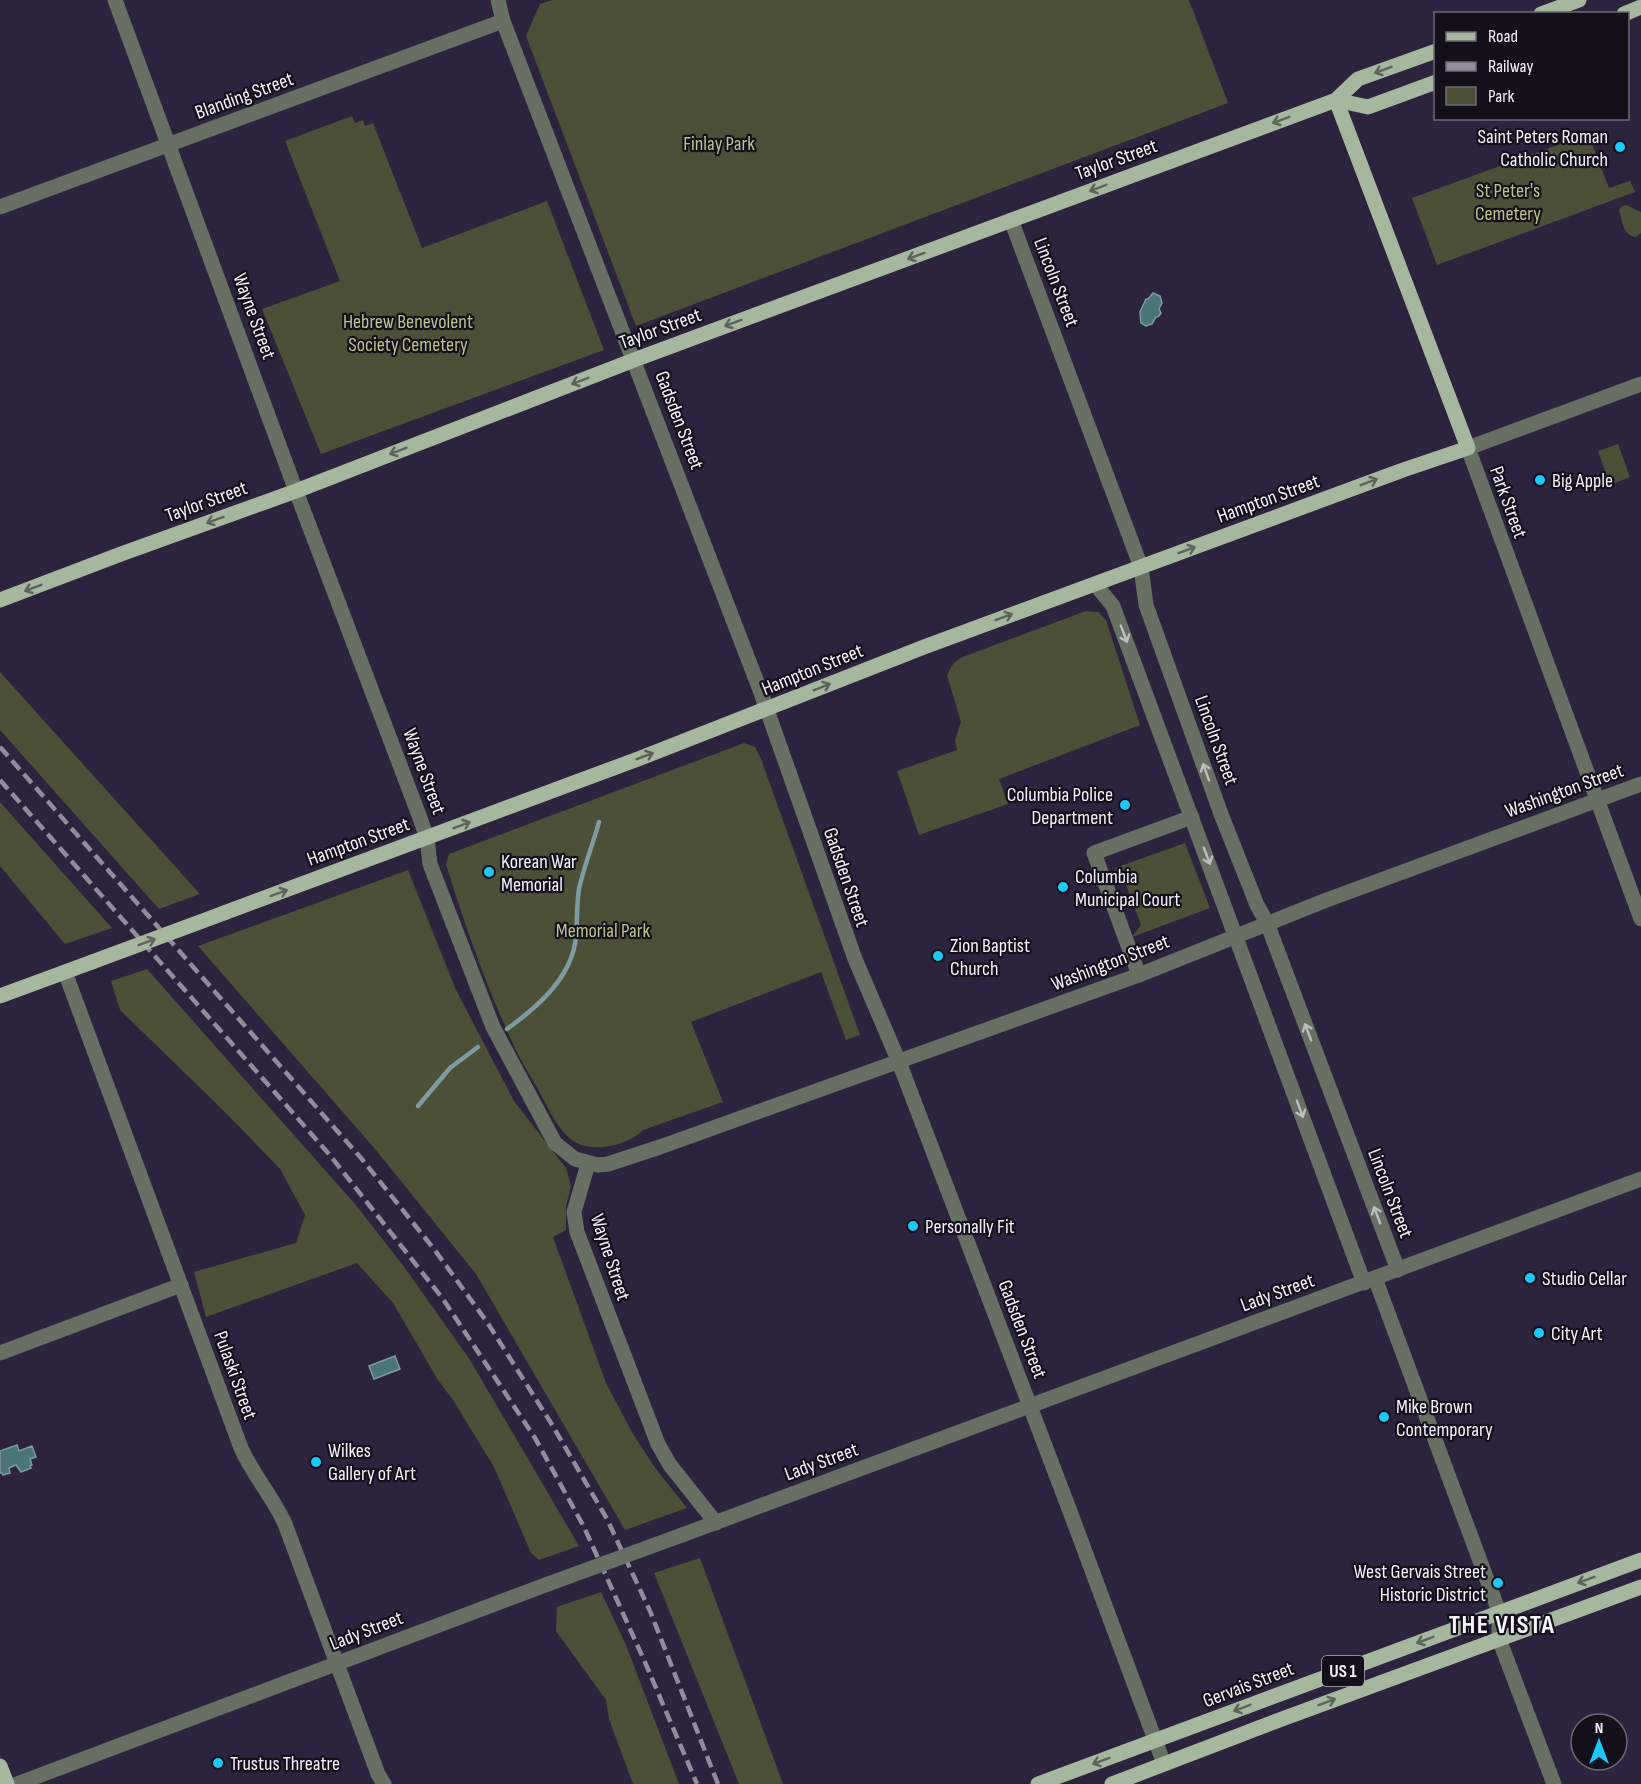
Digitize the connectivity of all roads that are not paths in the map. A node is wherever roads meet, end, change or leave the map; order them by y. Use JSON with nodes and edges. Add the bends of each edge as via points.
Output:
{"nodes":[{"id":1,"x":115,"y":0,"type":"edge"},
{"id":2,"x":498,"y":0,"type":"edge"},
{"id":3,"x":1579,"y":0,"type":"edge"},
{"id":4,"x":1546,"y":12,"type":"edge"},
{"id":5,"x":503,"y":21,"type":"junction"},
{"id":6,"x":1434,"y":52,"type":"edge"},
{"id":7,"x":1434,"y":83,"type":"edge"},
{"id":8,"x":1336,"y":100,"type":"junction"},
{"id":9,"x":169,"y":145,"type":"junction"},
{"id":10,"x":0,"y":207,"type":"edge"},
{"id":11,"x":1011,"y":220,"type":"junction"},
{"id":12,"x":634,"y":360,"type":"junction"},
{"id":13,"x":1641,"y":384,"type":"edge"},
{"id":14,"x":1467,"y":448,"type":"junction"},
{"id":15,"x":296,"y":490,"type":"junction"},
{"id":16,"x":1141,"y":567,"type":"junction"},
{"id":17,"x":1095,"y":584,"type":"junction"},
{"id":18,"x":0,"y":600,"type":"edge"},
{"id":19,"x":767,"y":709,"type":"junction"},
{"id":20,"x":1641,"y":784,"type":"edge"},
{"id":21,"x":1597,"y":801,"type":"junction"},
{"id":22,"x":1192,"y":817,"type":"junction"},
{"id":23,"x":427,"y":838,"type":"junction"},
{"id":24,"x":1641,"y":919,"type":"edge"},
{"id":25,"x":1267,"y":924,"type":"junction"},
{"id":26,"x":1237,"y":936,"type":"junction"},
{"id":27,"x":65,"y":972,"type":"junction"},
{"id":28,"x":1139,"y":975,"type":"junction"},
{"id":29,"x":0,"y":996,"type":"edge"},
{"id":30,"x":899,"y":1062,"type":"junction"},
{"id":31,"x":588,"y":1164,"type":"junction"},
{"id":32,"x":1641,"y":1179,"type":"edge"},
{"id":33,"x":1398,"y":1269,"type":"junction"},
{"id":34,"x":1370,"y":1280,"type":"junction"},
{"id":35,"x":181,"y":1285,"type":"junction"},
{"id":36,"x":0,"y":1353,"type":"edge"},
{"id":37,"x":1030,"y":1406,"type":"junction"},
{"id":38,"x":716,"y":1522,"type":"junction"},
{"id":39,"x":1641,"y":1560,"type":"edge"},
{"id":40,"x":1641,"y":1587,"type":"edge"},
{"id":41,"x":1499,"y":1612,"type":"junction"},
{"id":42,"x":1499,"y":1640,"type":"junction"},
{"id":43,"x":336,"y":1664,"type":"junction"},
{"id":44,"x":1156,"y":1741,"type":"junction"},
{"id":45,"x":1164,"y":1764,"type":"junction"},
{"id":46,"x":0,"y":1766,"type":"edge"},
{"id":47,"x":7,"y":1784,"type":"edge"},
{"id":48,"x":17,"y":1784,"type":"edge"},
{"id":49,"x":384,"y":1784,"type":"edge"},
{"id":50,"x":1038,"y":1784,"type":"edge"},
{"id":51,"x":1112,"y":1784,"type":"edge"},
{"id":52,"x":1554,"y":1784,"type":"edge"}],
"edges":[{"from":1,"to":9,"type":"street","name":"Wayne Street"},
{"from":2,"to":5,"type":"street","name":"Gadsden Street"},
{"from":3,"to":4,"type":"main road"},
{"from":5,"to":9,"type":"street","name":"Blanding Street"},
{"from":5,"to":12,"type":"street","name":"Gadsden Street"},
{"from":6,"to":8,"type":"main road","name":"Taylor Street","one_way":true,"via":[[1358,80]]},
{"from":7,"to":8,"type":"main road","via":[[1368,106]]},
{"from":8,"to":11,"type":"main road","name":"Taylor Street","one_way":true},
{"from":8,"to":14,"type":"main road","name":"Park Street"},
{"from":9,"to":10,"type":"street","name":"Blanding Street"},
{"from":9,"to":15,"type":"street","name":"Wayne Street"},
{"from":11,"to":12,"type":"main road","name":"Taylor Street","one_way":true},
{"from":11,"to":16,"type":"street","name":"Lincoln Street"},
{"from":12,"to":15,"type":"main road","name":"Taylor Street","one_way":true},
{"from":12,"to":19,"type":"street","name":"Gadsden Street"},
{"from":13,"to":14,"type":"street","name":"Hampton Street"},
{"from":16,"to":14,"type":"main road","name":"Hampton Street","one_way":true},
{"from":14,"to":21,"type":"street","name":"Park Street"},
{"from":15,"to":18,"type":"main road","name":"Taylor Street","one_way":true},
{"from":15,"to":23,"type":"street","name":"Wayne Street"},
{"from":16,"to":17,"type":"main road","name":"Hampton Street"},
{"from":25,"to":16,"type":"street","name":"Lincoln Street","one_way":true,"via":[[1221,814],[1150,616]]},
{"from":19,"to":17,"type":"main road","name":"Hampton Street","one_way":true},
{"from":17,"to":22,"type":"street","one_way":true,"via":[[1113,606]]},
{"from":23,"to":19,"type":"main road","name":"Hampton Street","one_way":true},
{"from":19,"to":30,"type":"street","name":"Gadsden Street","via":[[838,917]]},
{"from":20,"to":21,"type":"street","name":"Washington Street"},
{"from":21,"to":24,"type":"street","name":"Park Street"},
{"from":21,"to":25,"type":"street","name":"Washington Street"},
{"from":22,"to":26,"type":"street","one_way":true},
{"from":22,"to":28,"type":"street","via":[[1094,853]]},
{"from":27,"to":23,"type":"main road","name":"Hampton Street","one_way":true,"bridge":true},
{"from":23,"to":31,"type":"street","name":"Wayne Street","via":[[430,864],[505,1052],[555,1143],[565,1153]]},
{"from":25,"to":26,"type":"street","name":"Washington Street"},
{"from":33,"to":25,"type":"street","name":"Lincoln Street","one_way":true},
{"from":26,"to":28,"type":"street","name":"Washington Street"},
{"from":26,"to":34,"type":"street","one_way":true},
{"from":27,"to":29,"type":"main road","name":"Hampton Street"},
{"from":27,"to":35,"type":"street","name":"Pulaski Street"},
{"from":28,"to":30,"type":"street","name":"Washington Street"},
{"from":30,"to":31,"type":"street","name":"Washington Street","via":[[608,1164]]},
{"from":30,"to":37,"type":"street","name":"Gadsden Street"},
{"from":31,"to":38,"type":"street","name":"Wayne Street","via":[[574,1212],[577,1232],[658,1444]]},
{"from":32,"to":33,"type":"street","name":"Lady Street"},
{"from":33,"to":34,"type":"street","name":"Lady Street"},
{"from":34,"to":37,"type":"street","name":"Lady Street"},
{"from":34,"to":41,"type":"street"},
{"from":35,"to":36,"type":"street"},
{"from":35,"to":43,"type":"street","name":"Pulaski Street","via":[[241,1448],[280,1515]]},
{"from":37,"to":38,"type":"street","name":"Lady Street"},
{"from":37,"to":44,"type":"street","name":"Gadsden Street"},
{"from":38,"to":43,"type":"street","name":"Lady Street","bridge":true},
{"from":39,"to":41,"type":"main road","name":"Gervais Street","number":"US 1","one_way":true},
{"from":40,"to":42,"type":"main road"},
{"from":41,"to":42,"type":"street"},
{"from":41,"to":44,"type":"main road","name":"Gervais Street","number":"US 1","one_way":true},
{"from":45,"to":42,"type":"main road","one_way":true},
{"from":42,"to":52,"type":"street"},
{"from":43,"to":48,"type":"street","name":"Lady Street"},
{"from":43,"to":49,"type":"street","name":"Pulaski Street"},
{"from":44,"to":45,"type":"street","name":"Gadsden Street"},
{"from":44,"to":50,"type":"main road","name":"Gervais Street","number":"US 1","one_way":true},
{"from":45,"to":51,"type":"main road"},
{"from":46,"to":47,"type":"main road"}]}
